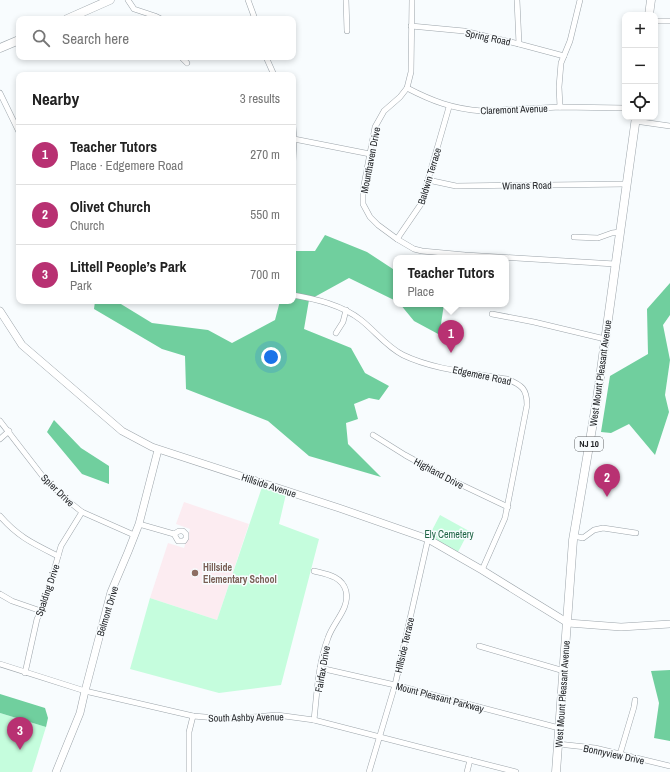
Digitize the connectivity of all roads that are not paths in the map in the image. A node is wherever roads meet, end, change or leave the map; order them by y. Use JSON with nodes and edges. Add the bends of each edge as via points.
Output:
{"nodes":[{"id":1,"x":110,"y":0,"type":"edge"},
{"id":2,"x":128,"y":0,"type":"edge"},
{"id":3,"x":248,"y":0,"type":"edge"},
{"id":4,"x":346,"y":0,"type":"edge"},
{"id":5,"x":412,"y":0,"type":"edge"},
{"id":6,"x":517,"y":0,"type":"edge"},
{"id":7,"x":580,"y":0,"type":"edge"},
{"id":8,"x":651,"y":0,"type":"edge"},
{"id":9,"x":649,"y":12,"type":"edge"},
{"id":10,"x":74,"y":16,"type":"edge"},
{"id":11,"x":155,"y":16,"type":"edge"},
{"id":12,"x":254,"y":16,"type":"edge"},
{"id":13,"x":658,"y":20,"type":"edge"},
{"id":14,"x":670,"y":21,"type":"edge"},
{"id":15,"x":411,"y":26,"type":"junction"},
{"id":16,"x":347,"y":31,"type":"dead end"},
{"id":17,"x":16,"y":41,"type":"edge"},
{"id":18,"x":519,"y":44,"type":"junction"},
{"id":19,"x":0,"y":48,"type":"edge"},
{"id":20,"x":564,"y":56,"type":"junction"},
{"id":21,"x":184,"y":60,"type":"edge"},
{"id":22,"x":267,"y":60,"type":"edge"},
{"id":23,"x":187,"y":63,"type":"dead end"},
{"id":24,"x":273,"y":72,"type":"edge"},
{"id":25,"x":407,"y":88,"type":"junction"},
{"id":26,"x":0,"y":94,"type":"edge"},
{"id":27,"x":449,"y":107,"type":"junction"},
{"id":28,"x":560,"y":108,"type":"junction"},
{"id":29,"x":622,"y":108,"type":"edge"},
{"id":30,"x":636,"y":120,"type":"edge"},
{"id":31,"x":641,"y":120,"type":"edge"},
{"id":32,"x":16,"y":126,"type":"edge"},
{"id":33,"x":670,"y":126,"type":"edge"},
{"id":34,"x":296,"y":139,"type":"edge"},
{"id":35,"x":370,"y":154,"type":"junction"},
{"id":36,"x":428,"y":180,"type":"junction"},
{"id":37,"x":627,"y":184,"type":"junction"},
{"id":38,"x":620,"y":232,"type":"junction"},
{"id":39,"x":574,"y":237,"type":"dead end"},
{"id":40,"x":397,"y":239,"type":"junction"},
{"id":41,"x":467,"y":255,"type":"edge"},
{"id":42,"x":509,"y":258,"type":"edge"},
{"id":43,"x":615,"y":264,"type":"junction"},
{"id":44,"x":296,"y":296,"type":"edge"},
{"id":45,"x":346,"y":310,"type":"junction"},
{"id":46,"x":0,"y":311,"type":"edge"},
{"id":47,"x":492,"y":314,"type":"dead end"},
{"id":48,"x":336,"y":333,"type":"dead end"},
{"id":49,"x":605,"y":339,"type":"junction"},
{"id":50,"x":0,"y":421,"type":"edge"},
{"id":51,"x":9,"y":431,"type":"junction"},
{"id":52,"x":373,"y":435,"type":"dead end"},
{"id":53,"x":0,"y":439,"type":"edge"},
{"id":54,"x":158,"y":450,"type":"junction"},
{"id":55,"x":508,"y":507,"type":"junction"},
{"id":56,"x":82,"y":512,"type":"junction"},
{"id":57,"x":0,"y":516,"type":"edge"},
{"id":58,"x":139,"y":524,"type":"junction"},
{"id":59,"x":636,"y":533,"type":"dead end"},
{"id":60,"x":174,"y":534,"type":"dead end"},
{"id":61,"x":134,"y":536,"type":"junction"},
{"id":62,"x":574,"y":536,"type":"junction"},
{"id":63,"x":428,"y":539,"type":"junction"},
{"id":64,"x":58,"y":556,"type":"junction"},
{"id":65,"x":314,"y":570,"type":"dead end"},
{"id":66,"x":482,"y":570,"type":"junction"},
{"id":67,"x":0,"y":594,"type":"edge"},
{"id":68,"x":40,"y":611,"type":"junction"},
{"id":69,"x":568,"y":623,"type":"junction"},
{"id":70,"x":670,"y":624,"type":"edge"},
{"id":71,"x":479,"y":646,"type":"dead end"},
{"id":72,"x":0,"y":664,"type":"edge"},
{"id":73,"x":320,"y":668,"type":"junction"},
{"id":74,"x":564,"y":671,"type":"junction"},
{"id":75,"x":25,"y":673,"type":"junction"},
{"id":76,"x":395,"y":685,"type":"junction"},
{"id":77,"x":84,"y":691,"type":"junction"},
{"id":78,"x":635,"y":700,"type":"dead end"},
{"id":79,"x":193,"y":716,"type":"junction"},
{"id":80,"x":314,"y":720,"type":"junction"},
{"id":81,"x":559,"y":728,"type":"junction"},
{"id":82,"x":379,"y":737,"type":"junction"},
{"id":83,"x":558,"y":744,"type":"junction"},
{"id":84,"x":620,"y":754,"type":"junction"},
{"id":85,"x":470,"y":760,"type":"junction"},
{"id":86,"x":670,"y":766,"type":"edge"},
{"id":87,"x":56,"y":772,"type":"edge"},
{"id":88,"x":189,"y":772,"type":"edge"},
{"id":89,"x":369,"y":772,"type":"edge"},
{"id":90,"x":467,"y":772,"type":"edge"},
{"id":91,"x":516,"y":772,"type":"edge"},
{"id":92,"x":556,"y":772,"type":"edge"}],
"edges":[{"from":1,"to":10,"type":"main road"},
{"from":2,"to":11,"type":"street","via":[[134,9]]},
{"from":3,"to":12,"type":"street"},
{"from":4,"to":16,"type":"street"},
{"from":5,"to":15,"type":"street"},
{"from":6,"to":18,"type":"street"},
{"from":7,"to":20,"type":"street"},
{"from":8,"to":9,"type":"main road"},
{"from":13,"to":14,"type":"street"},
{"from":15,"to":18,"type":"street","name":"Spring Road","via":[[464,31]]},
{"from":15,"to":25,"type":"street","via":[[411,72]]},
{"from":17,"to":19,"type":"main road"},
{"from":18,"to":20,"type":"street","name":"Spring Road"},
{"from":20,"to":28,"type":"street","via":[[559,87]]},
{"from":21,"to":23,"type":"street"},
{"from":22,"to":24,"type":"street"},
{"from":25,"to":27,"type":"street","name":"Claremont Avenue"},
{"from":25,"to":35,"type":"street","name":"Mounthaven Drive","via":[[378,120]]},
{"from":26,"to":32,"type":"street"},
{"from":27,"to":28,"type":"street","name":"Claremont Avenue","via":[[482,111]]},
{"from":27,"to":36,"type":"street","name":"Baldwin Terrace"},
{"from":28,"to":29,"type":"street","name":"Claremont Avenue"},
{"from":30,"to":37,"type":"main road","name":"West Mount Pleasant Avenue","number":"NJ 10"},
{"from":31,"to":33,"type":"street"},
{"from":34,"to":35,"type":"street"},
{"from":35,"to":40,"type":"street","name":"Mounthaven Drive","via":[[363,190],[366,211],[374,222]]},
{"from":36,"to":37,"type":"street","name":"Winans Road","via":[[456,186]]},
{"from":36,"to":40,"type":"street","name":"Baldwin Terrace","via":[[417,211]]},
{"from":37,"to":38,"type":"main road","name":"West Mount Pleasant Avenue","number":"NJ 10"},
{"from":38,"to":39,"type":"street","via":[[598,238]]},
{"from":38,"to":43,"type":"main road","name":"West Mount Pleasant Avenue","number":"NJ 10"},
{"from":40,"to":41,"type":"street","name":"Mounthaven Drive","via":[[414,249]]},
{"from":42,"to":43,"type":"street","name":"Mounthaven Drive"},
{"from":43,"to":49,"type":"main road","name":"West Mount Pleasant Avenue","number":"NJ 10"},
{"from":44,"to":45,"type":"street","name":"Edgemere Road"},
{"from":45,"to":48,"type":"street","via":[[343,322]]},
{"from":45,"to":55,"type":"street","name":"Edgemere Road","via":[[362,320],[380,338],[402,354],[420,362],[507,379],[523,387],[527,405]]},
{"from":46,"to":54,"type":"street","name":"Hillside Avenue","via":[[22,345],[122,431]]},
{"from":47,"to":49,"type":"street"},
{"from":49,"to":62,"type":"main road","name":"West Mount Pleasant Avenue","number":"NJ 10"},
{"from":50,"to":51,"type":"street","name":"Spier Drive"},
{"from":51,"to":53,"type":"street"},
{"from":51,"to":56,"type":"street","name":"Spier Drive","via":[[54,489]]},
{"from":52,"to":55,"type":"street","name":"Highland Drive","via":[[447,478]]},
{"from":54,"to":58,"type":"street","name":"Belmont Drive"},
{"from":54,"to":63,"type":"street","name":"Hillside Avenue"},
{"from":55,"to":66,"type":"street","name":"Edgemere Road"},
{"from":56,"to":61,"type":"street","name":"Spier Drive"},
{"from":56,"to":64,"type":"street","name":"Spalding Drive","via":[[61,546]]},
{"from":57,"to":64,"type":"street","via":[[11,529],[28,541]]},
{"from":58,"to":60,"type":"street"},
{"from":58,"to":61,"type":"street","name":"Belmont Drive"},
{"from":59,"to":62,"type":"street","via":[[603,528],[594,530],[583,538]]},
{"from":61,"to":77,"type":"street","name":"Belmont Drive","via":[[111,592]]},
{"from":62,"to":69,"type":"main road","name":"West Mount Pleasant Avenue","number":"NJ 10"},
{"from":63,"to":66,"type":"street","name":"Hillside Avenue"},
{"from":63,"to":76,"type":"street","name":"Hillside Terrace"},
{"from":64,"to":68,"type":"street","name":"Spalding Drive"},
{"from":65,"to":73,"type":"street","name":"Fairfax Drive","via":[[335,576],[346,592],[345,606],[328,637]]},
{"from":66,"to":69,"type":"street","name":"Hillside Avenue"},
{"from":67,"to":68,"type":"street"},
{"from":68,"to":75,"type":"street","name":"Spalding Drive"},
{"from":69,"to":70,"type":"street","via":[[621,627]]},
{"from":69,"to":74,"type":"main road","name":"West Mount Pleasant Avenue","number":"NJ 10"},
{"from":71,"to":74,"type":"street"},
{"from":72,"to":75,"type":"street","name":"South Ashby Avenue"},
{"from":73,"to":76,"type":"street","name":"Mount Pleasant Parkway"},
{"from":73,"to":80,"type":"street","name":"Fairfax Drive"},
{"from":74,"to":81,"type":"main road","name":"West Mount Pleasant Avenue","number":"NJ 10"},
{"from":75,"to":77,"type":"street","name":"South Ashby Avenue"},
{"from":76,"to":81,"type":"street","name":"Mount Pleasant Parkway"},
{"from":76,"to":82,"type":"street","name":"Hillside Terrace"},
{"from":77,"to":79,"type":"street","name":"South Ashby Avenue"},
{"from":77,"to":87,"type":"street","name":"Belmont Drive","via":[[78,721]]},
{"from":78,"to":84,"type":"street"},
{"from":79,"to":80,"type":"street","name":"South Ashby Avenue","via":[[229,719],[277,715]]},
{"from":79,"to":88,"type":"street","via":[[189,732]]},
{"from":80,"to":82,"type":"street","name":"South Ashby Avenue"},
{"from":81,"to":83,"type":"main road","name":"West Mount Pleasant Avenue","number":"NJ 10"},
{"from":82,"to":85,"type":"street","name":"South Ashby Avenue"},
{"from":82,"to":89,"type":"street","name":"Hillside Terrace"},
{"from":83,"to":84,"type":"street","name":"Bonnyview Drive"},
{"from":83,"to":92,"type":"main road","name":"West Mount Pleasant Avenue","number":"NJ 10"},
{"from":84,"to":86,"type":"street","name":"Bonnyview Drive"},
{"from":85,"to":90,"type":"street"},
{"from":85,"to":91,"type":"street","name":"South Ashby Avenue"}]}
